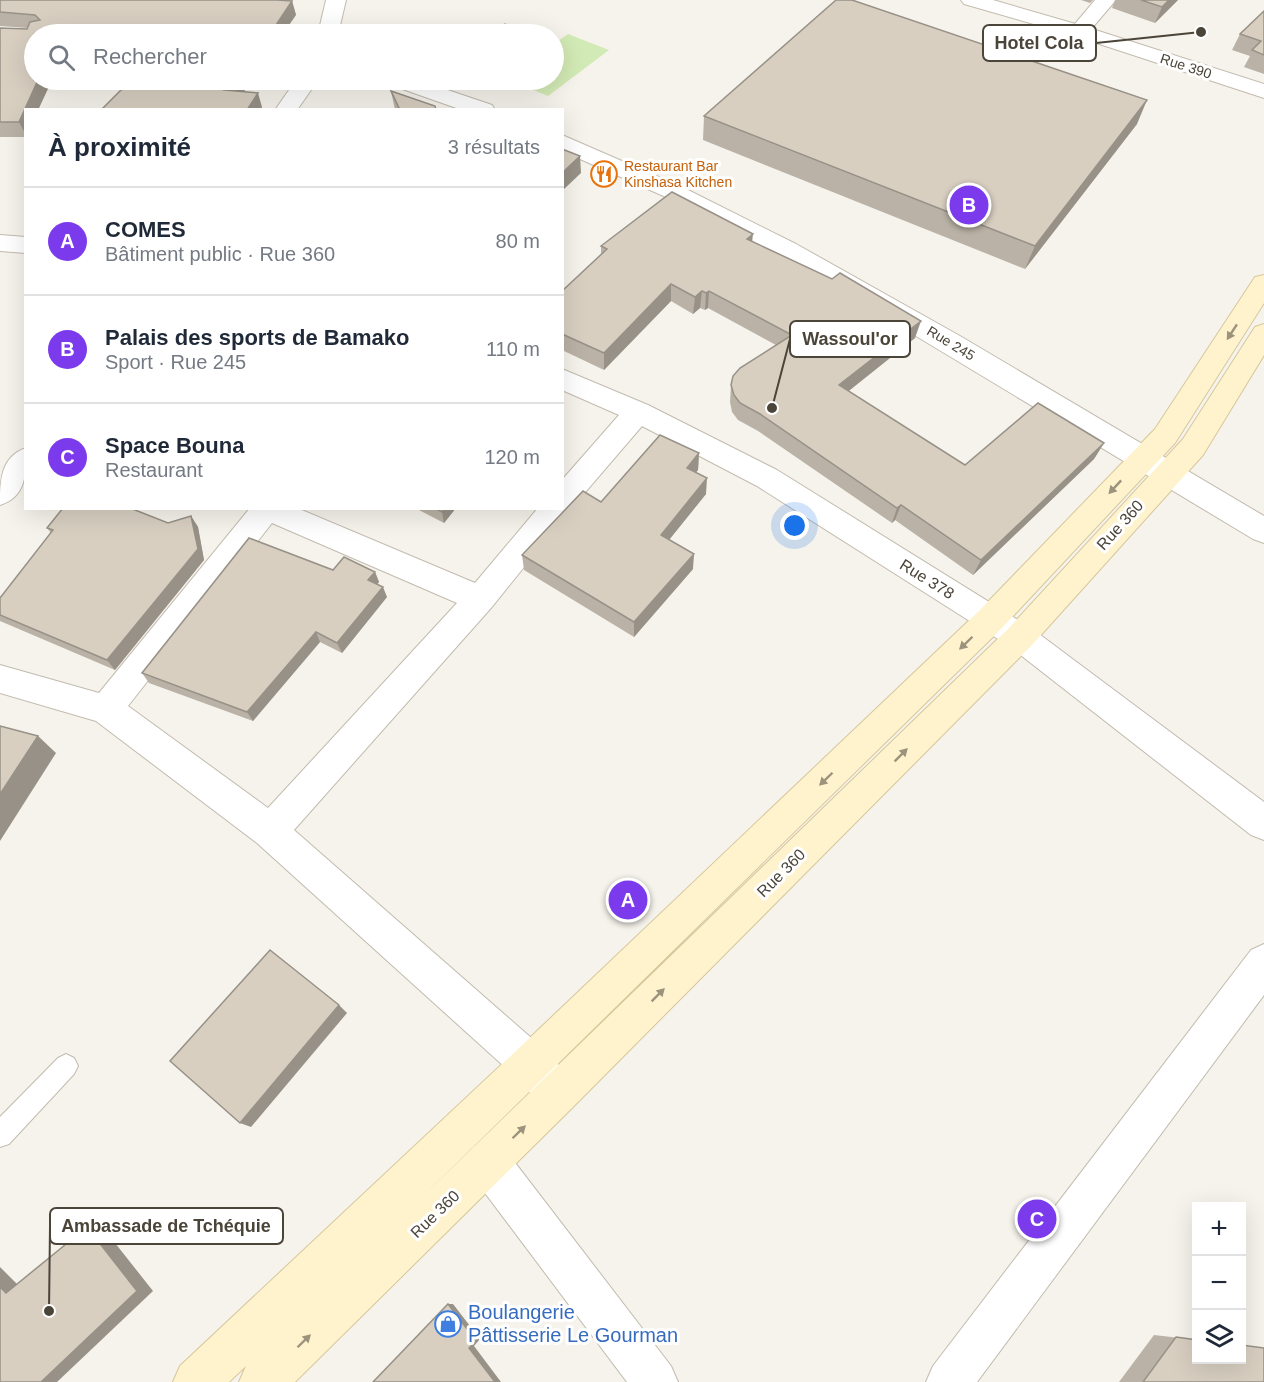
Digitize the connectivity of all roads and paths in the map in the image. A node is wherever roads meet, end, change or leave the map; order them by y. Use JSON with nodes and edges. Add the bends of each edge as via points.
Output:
{"nodes":[{"id":1,"x":336,"y":0,"type":"edge"},
{"id":2,"x":971,"y":0,"type":"edge"},
{"id":3,"x":1106,"y":0,"type":"edge"},
{"id":4,"x":330,"y":24,"type":"edge"},
{"id":5,"x":1079,"y":31,"type":"junction"},
{"id":6,"x":300,"y":90,"type":"edge"},
{"id":7,"x":446,"y":90,"type":"edge"},
{"id":8,"x":1264,"y":91,"type":"edge"},
{"id":9,"x":287,"y":108,"type":"edge"},
{"id":10,"x":480,"y":108,"type":"edge"},
{"id":11,"x":564,"y":143,"type":"edge"},
{"id":12,"x":0,"y":243,"type":"edge"},
{"id":13,"x":24,"y":246,"type":"edge"},
{"id":14,"x":1264,"y":283,"type":"edge"},
{"id":15,"x":1264,"y":333,"type":"edge"},
{"id":16,"x":564,"y":380,"type":"edge"},
{"id":17,"x":638,"y":412,"type":"junction"},
{"id":18,"x":24,"y":462,"type":"edge"},
{"id":19,"x":1156,"y":465,"type":"junction"},
{"id":20,"x":0,"y":494,"type":"edge"},
{"id":21,"x":564,"y":499,"type":"edge"},
{"id":22,"x":266,"y":510,"type":"edge"},
{"id":23,"x":269,"y":510,"type":"edge"},
{"id":24,"x":554,"y":510,"type":"edge"},
{"id":25,"x":1264,"y":531,"type":"edge"},
{"id":26,"x":480,"y":599,"type":"junction"},
{"id":27,"x":1005,"y":628,"type":"junction"},
{"id":28,"x":0,"y":679,"type":"edge"},
{"id":29,"x":106,"y":709,"type":"junction"},
{"id":30,"x":1264,"y":823,"type":"edge"},
{"id":31,"x":270,"y":831,"type":"junction"},
{"id":32,"x":1264,"y":963,"type":"edge"},
{"id":33,"x":531,"y":1064,"type":"junction"},
{"id":34,"x":66,"y":1066,"type":"dead end"},
{"id":35,"x":558,"y":1094,"type":"junction"},
{"id":36,"x":0,"y":1135,"type":"edge"},
{"id":37,"x":488,"y":1162,"type":"junction"},
{"id":38,"x":196,"y":1382,"type":"edge"},
{"id":39,"x":262,"y":1382,"type":"edge"},
{"id":40,"x":656,"y":1382,"type":"edge"},
{"id":41,"x":949,"y":1382,"type":"edge"}],
"edges":[{"from":1,"to":4,"type":"street"},
{"from":2,"to":5,"type":"street","name":"Rue 390"},
{"from":3,"to":5,"type":"street"},
{"from":5,"to":8,"type":"street","name":"Rue 390"},
{"from":6,"to":9,"type":"street"},
{"from":7,"to":10,"type":"street"},
{"from":11,"to":19,"type":"street","name":"Rue 245","via":[[632,170],[869,294]]},
{"from":12,"to":13,"type":"street"},
{"from":14,"to":19,"type":"main road","one_way":true,"via":[[1165,436]]},
{"from":15,"to":19,"type":"main road","name":"Rue 360","via":[[1193,447]]},
{"from":16,"to":17,"type":"street","name":"Rue 378"},
{"from":17,"to":21,"type":"street"},
{"from":17,"to":27,"type":"street","name":"Rue 378","via":[[767,478]]},
{"from":18,"to":20,"type":"street"},
{"from":19,"to":25,"type":"street","name":"Rue 245"},
{"from":19,"to":27,"type":"main road","name":"Rue 360"},
{"from":22,"to":29,"type":"street"},
{"from":23,"to":26,"type":"street"},
{"from":24,"to":26,"type":"street"},
{"from":26,"to":31,"type":"street"},
{"from":27,"to":30,"type":"street","name":"Rue 378"},
{"from":27,"to":33,"type":"main road","one_way":true},
{"from":35,"to":27,"type":"main road","name":"Rue 360","one_way":true},
{"from":28,"to":29,"type":"street"},
{"from":29,"to":31,"type":"street"},
{"from":31,"to":33,"type":"street"},
{"from":32,"to":41,"type":"street"},
{"from":33,"to":35,"type":"street"},
{"from":33,"to":38,"type":"main road"},
{"from":34,"to":36,"type":"lane"},
{"from":37,"to":35,"type":"main road","name":"Rue 360","one_way":true},
{"from":39,"to":37,"type":"main road","name":"Rue 360","one_way":true},
{"from":37,"to":40,"type":"street"}]}
